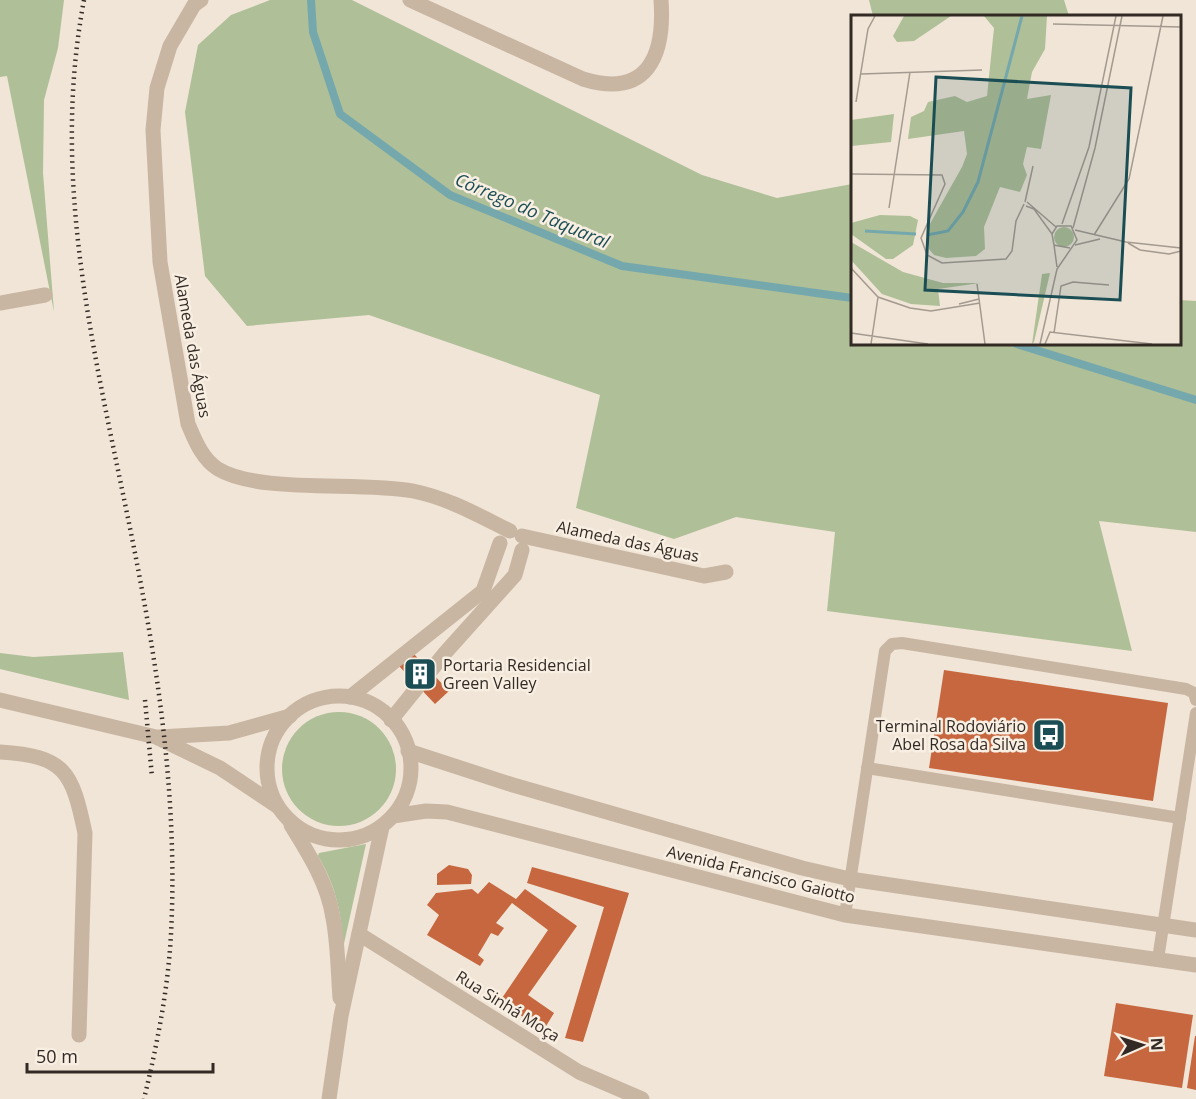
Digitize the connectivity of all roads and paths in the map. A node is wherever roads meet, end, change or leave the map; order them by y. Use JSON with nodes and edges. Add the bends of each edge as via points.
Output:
{"nodes":[{"id":1,"x":201,"y":0,"type":"edge"},
{"id":2,"x":410,"y":0,"type":"edge"},
{"id":3,"x":661,"y":0,"type":"edge"},
{"id":4,"x":45,"y":295,"type":"dead end"},
{"id":5,"x":0,"y":303,"type":"edge"},
{"id":6,"x":513,"y":540,"type":"junction"},
{"id":7,"x":726,"y":572,"type":"dead end"},
{"id":8,"x":350,"y":697,"type":"junction"},
{"id":9,"x":0,"y":700,"type":"edge"},
{"id":10,"x":1196,"y":700,"type":"edge"},
{"id":11,"x":1196,"y":713,"type":"edge"},
{"id":12,"x":290,"y":716,"type":"junction"},
{"id":13,"x":392,"y":720,"type":"junction"},
{"id":14,"x":156,"y":737,"type":"junction"},
{"id":15,"x":408,"y":751,"type":"junction"},
{"id":16,"x":0,"y":752,"type":"edge"},
{"id":17,"x":867,"y":768,"type":"junction"},
{"id":18,"x":278,"y":807,"type":"junction"},
{"id":19,"x":1180,"y":818,"type":"junction"},
{"id":20,"x":288,"y":820,"type":"junction"},
{"id":21,"x":387,"y":821,"type":"junction"},
{"id":22,"x":850,"y":879,"type":"junction"},
{"id":23,"x":845,"y":915,"type":"junction"},
{"id":24,"x":1164,"y":924,"type":"junction"},
{"id":25,"x":1196,"y":930,"type":"edge"},
{"id":26,"x":359,"y":934,"type":"junction"},
{"id":27,"x":1158,"y":959,"type":"junction"},
{"id":28,"x":1196,"y":965,"type":"edge"},
{"id":29,"x":341,"y":1016,"type":"junction"},
{"id":30,"x":79,"y":1035,"type":"dead end"},
{"id":31,"x":329,"y":1099,"type":"edge"},
{"id":32,"x":642,"y":1099,"type":"edge"}],
"edges":[{"from":1,"to":6,"type":"street","name":"Alameda das Águas","via":[[194,5],[170,46],[157,88],[153,130],[160,262],[188,424],[198,448],[217,468],[245,481],[411,490],[444,498]]},
{"from":2,"to":3,"type":"street","via":[[583,79],[613,85],[638,76],[658,50],[662,36]]},
{"from":4,"to":5,"type":"street"},
{"from":6,"to":7,"type":"street","name":"Alameda das Águas","via":[[704,576]]},
{"from":6,"to":8,"type":"street","via":[[483,591]]},
{"from":6,"to":13,"type":"street","via":[[515,575]]},
{"from":8,"to":12,"type":"street","via":[[328,697],[308,703]]},
{"from":8,"to":13,"type":"street","via":[[371,704]]},
{"from":9,"to":14,"type":"street"},
{"from":10,"to":17,"type":"lane","via":[[1186,688],[892,644],[885,651]]},
{"from":11,"to":19,"type":"lane"},
{"from":12,"to":14,"type":"street","via":[[229,733]]},
{"from":12,"to":18,"type":"street","via":[[278,731],[268,759],[270,788]]},
{"from":13,"to":15,"type":"street"},
{"from":14,"to":18,"type":"street","via":[[220,768]]},
{"from":15,"to":21,"type":"street","via":[[408,786]]},
{"from":15,"to":22,"type":"street","name":"Avenida Francisco Gaiotto"},
{"from":16,"to":30,"type":"street","via":[[47,758],[72,785],[79,806],[85,833]]},
{"from":17,"to":19,"type":"lane"},
{"from":17,"to":22,"type":"lane"},
{"from":18,"to":20,"type":"street"},
{"from":19,"to":24,"type":"lane"},
{"from":20,"to":21,"type":"street","via":[[304,832],[343,841],[363,837]]},
{"from":20,"to":29,"type":"street","via":[[326,890],[333,918]]},
{"from":21,"to":23,"type":"street","name":"Avenida Francisco Gaiotto","via":[[426,811],[447,812]]},
{"from":21,"to":26,"type":"street"},
{"from":22,"to":23,"type":"lane"},
{"from":22,"to":24,"type":"street","name":"Avenida Francisco Gaiotto"},
{"from":23,"to":27,"type":"street","name":"Avenida Francisco Gaiotto"},
{"from":24,"to":25,"type":"street","name":"Avenida Francisco Gaiotto"},
{"from":24,"to":27,"type":"lane"},
{"from":26,"to":29,"type":"street"},
{"from":26,"to":32,"type":"street","name":"Rua Sinhá Moça","via":[[579,1072]]},
{"from":27,"to":28,"type":"street","name":"Avenida Francisco Gaiotto"},
{"from":29,"to":31,"type":"street"}]}
